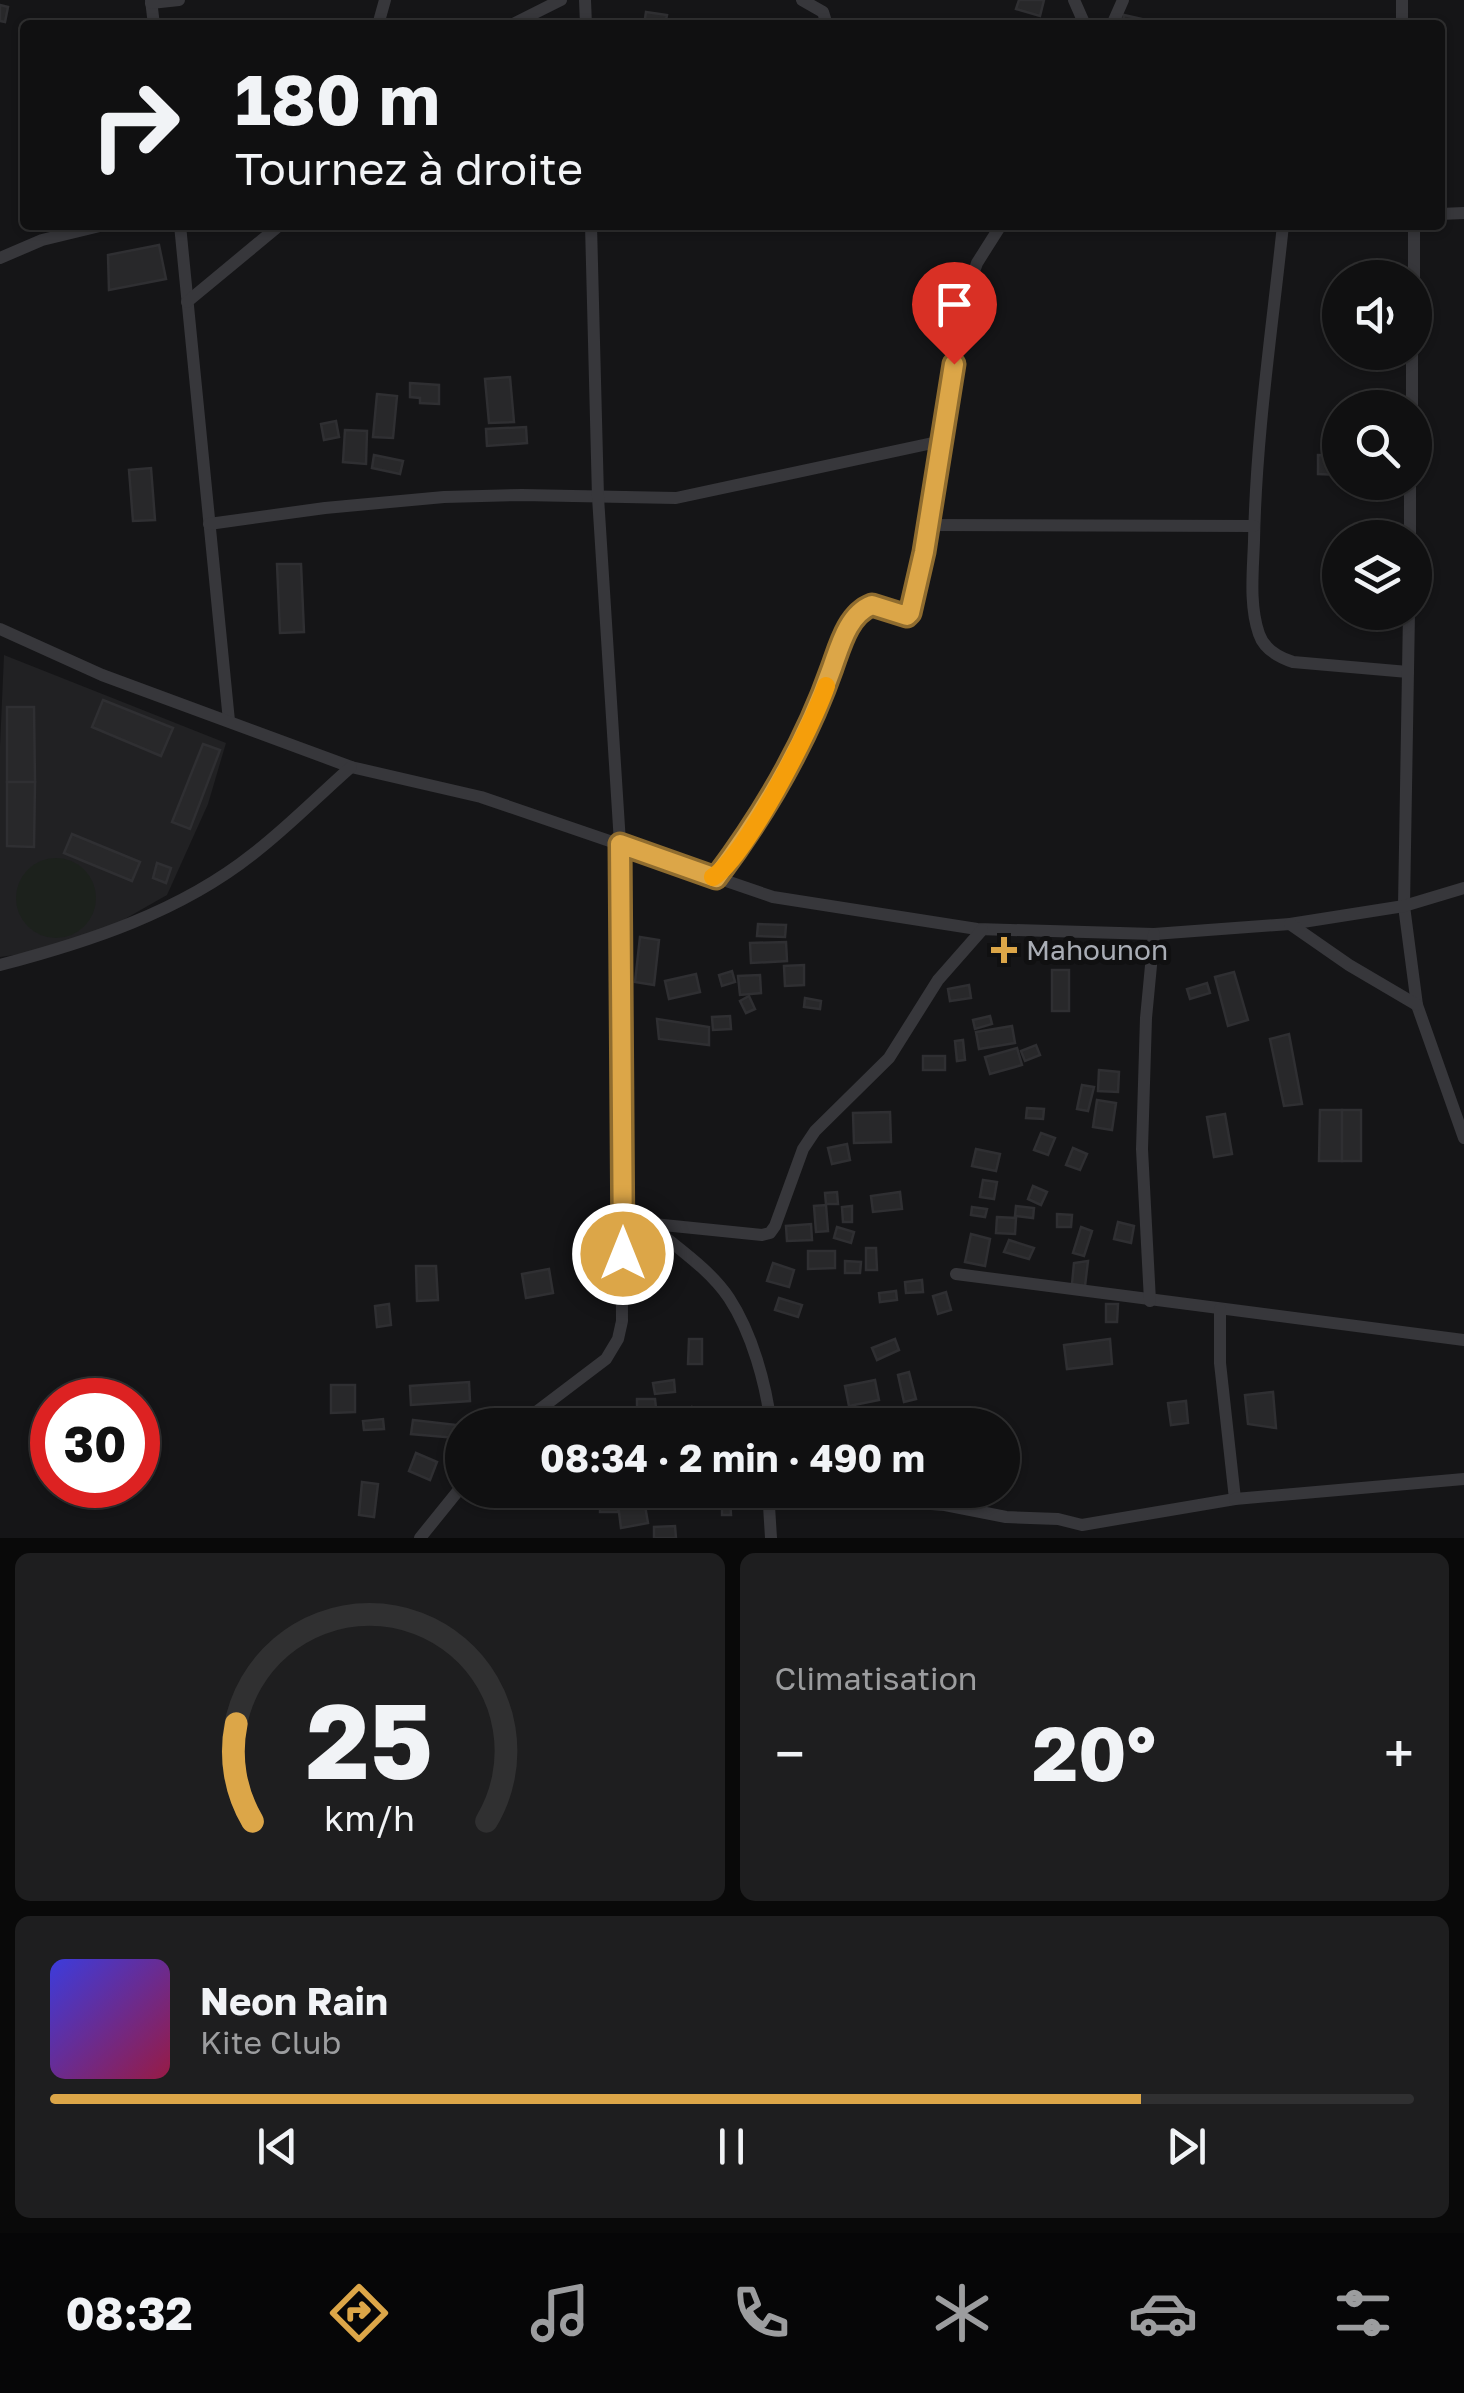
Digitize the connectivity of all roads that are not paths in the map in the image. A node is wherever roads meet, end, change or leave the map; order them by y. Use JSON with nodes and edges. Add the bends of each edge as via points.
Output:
{"nodes":[{"id":1,"x":179,"y":0,"type":"edge"},
{"id":2,"x":561,"y":0,"type":"edge"},
{"id":3,"x":802,"y":0,"type":"edge"},
{"id":4,"x":151,"y":2,"type":"edge"},
{"id":5,"x":826,"y":12,"type":"edge"},
{"id":6,"x":521,"y":20,"type":"edge"},
{"id":7,"x":83,"y":230,"type":"edge"},
{"id":8,"x":180,"y":230,"type":"edge"},
{"id":9,"x":274,"y":230,"type":"edge"},
{"id":10,"x":591,"y":230,"type":"edge"},
{"id":11,"x":998,"y":230,"type":"edge"},
{"id":12,"x":1282,"y":230,"type":"edge"},
{"id":13,"x":1414,"y":230,"type":"edge"},
{"id":14,"x":0,"y":258,"type":"edge"},
{"id":15,"x":1414,"y":260,"type":"edge"},
{"id":16,"x":187,"y":302,"type":"junction"},
{"id":17,"x":942,"y":441,"type":"junction"},
{"id":18,"x":598,"y":497,"type":"junction"},
{"id":19,"x":209,"y":524,"type":"junction"},
{"id":20,"x":928,"y":525,"type":"junction"},
{"id":21,"x":1254,"y":526,"type":"junction"},
{"id":22,"x":0,"y":629,"type":"edge"},
{"id":23,"x":1408,"y":630,"type":"edge"},
{"id":24,"x":1408,"y":672,"type":"junction"},
{"id":25,"x":229,"y":720,"type":"junction"},
{"id":26,"x":351,"y":767,"type":"junction"},
{"id":27,"x":620,"y":844,"type":"junction"},
{"id":28,"x":716,"y":878,"type":"junction"},
{"id":29,"x":1464,"y":888,"type":"edge"},
{"id":30,"x":1404,"y":906,"type":"junction"},
{"id":31,"x":1290,"y":924,"type":"junction"},
{"id":32,"x":982,"y":930,"type":"junction"},
{"id":33,"x":1154,"y":934,"type":"junction"},
{"id":34,"x":0,"y":965,"type":"edge"},
{"id":35,"x":1417,"y":1006,"type":"junction"},
{"id":36,"x":1464,"y":1138,"type":"edge"},
{"id":37,"x":624,"y":1221,"type":"junction"},
{"id":38,"x":648,"y":1222,"type":"junction"},
{"id":39,"x":956,"y":1274,"type":"dead end"},
{"id":40,"x":1150,"y":1301,"type":"junction"},
{"id":41,"x":1220,"y":1309,"type":"junction"},
{"id":42,"x":1464,"y":1340,"type":"edge"},
{"id":43,"x":541,"y":1408,"type":"edge"},
{"id":44,"x":768,"y":1408,"type":"edge"},
{"id":45,"x":1464,"y":1479,"type":"edge"},
{"id":46,"x":1235,"y":1499,"type":"junction"},
{"id":47,"x":445,"y":1507,"type":"edge"},
{"id":48,"x":769,"y":1508,"type":"edge"},
{"id":49,"x":960,"y":1508,"type":"edge"},
{"id":50,"x":1081,"y":1532,"type":"edge"},
{"id":51,"x":420,"y":1538,"type":"edge"},
{"id":52,"x":771,"y":1538,"type":"edge"}],
"edges":[{"from":1,"to":4,"type":"street"},
{"from":2,"to":6,"type":"street"},
{"from":3,"to":5,"type":"street"},
{"from":7,"to":14,"type":"street"},
{"from":8,"to":16,"type":"street"},
{"from":9,"to":16,"type":"street"},
{"from":10,"to":18,"type":"street"},
{"from":11,"to":17,"type":"street","via":[[963,303]]},
{"from":12,"to":21,"type":"street"},
{"from":13,"to":15,"type":"street"},
{"from":16,"to":19,"type":"street"},
{"from":17,"to":18,"type":"street","via":[[713,492]]},
{"from":17,"to":20,"type":"street"},
{"from":18,"to":19,"type":"street","via":[[444,497]]},
{"from":18,"to":27,"type":"street"},
{"from":19,"to":25,"type":"street"},
{"from":20,"to":21,"type":"street"},
{"from":20,"to":28,"type":"street","via":[[910,613],[872,605],[858,613],[818,711],[758,822]]},
{"from":21,"to":24,"type":"street","via":[[1254,614],[1260,638],[1276,656]]},
{"from":22,"to":25,"type":"street","via":[[102,675]]},
{"from":23,"to":24,"type":"street"},
{"from":24,"to":30,"type":"street"},
{"from":25,"to":26,"type":"street"},
{"from":26,"to":27,"type":"street","via":[[481,797]]},
{"from":26,"to":34,"type":"street","via":[[252,855],[208,883],[118,930]]},
{"from":27,"to":28,"type":"street"},
{"from":27,"to":37,"type":"street"},
{"from":28,"to":32,"type":"street","via":[[773,897]]},
{"from":29,"to":30,"type":"street"},
{"from":30,"to":31,"type":"street"},
{"from":30,"to":35,"type":"street"},
{"from":31,"to":33,"type":"street"},
{"from":31,"to":35,"type":"street"},
{"from":32,"to":33,"type":"street"},
{"from":32,"to":38,"type":"street","via":[[938,980],[889,1058],[815,1132],[770,1232]]},
{"from":33,"to":40,"type":"street","via":[[1142,1149]]},
{"from":35,"to":36,"type":"street"},
{"from":37,"to":38,"type":"street"},
{"from":37,"to":43,"type":"street","via":[[622,1321],[613,1351]]},
{"from":38,"to":44,"type":"street","via":[[728,1298]]},
{"from":39,"to":40,"type":"street"},
{"from":40,"to":41,"type":"street"},
{"from":41,"to":42,"type":"street"},
{"from":41,"to":46,"type":"street"},
{"from":45,"to":46,"type":"street"},
{"from":46,"to":50,"type":"street"},
{"from":47,"to":51,"type":"street"},
{"from":48,"to":52,"type":"street"},
{"from":49,"to":50,"type":"street","via":[[1058,1519]]}]}
